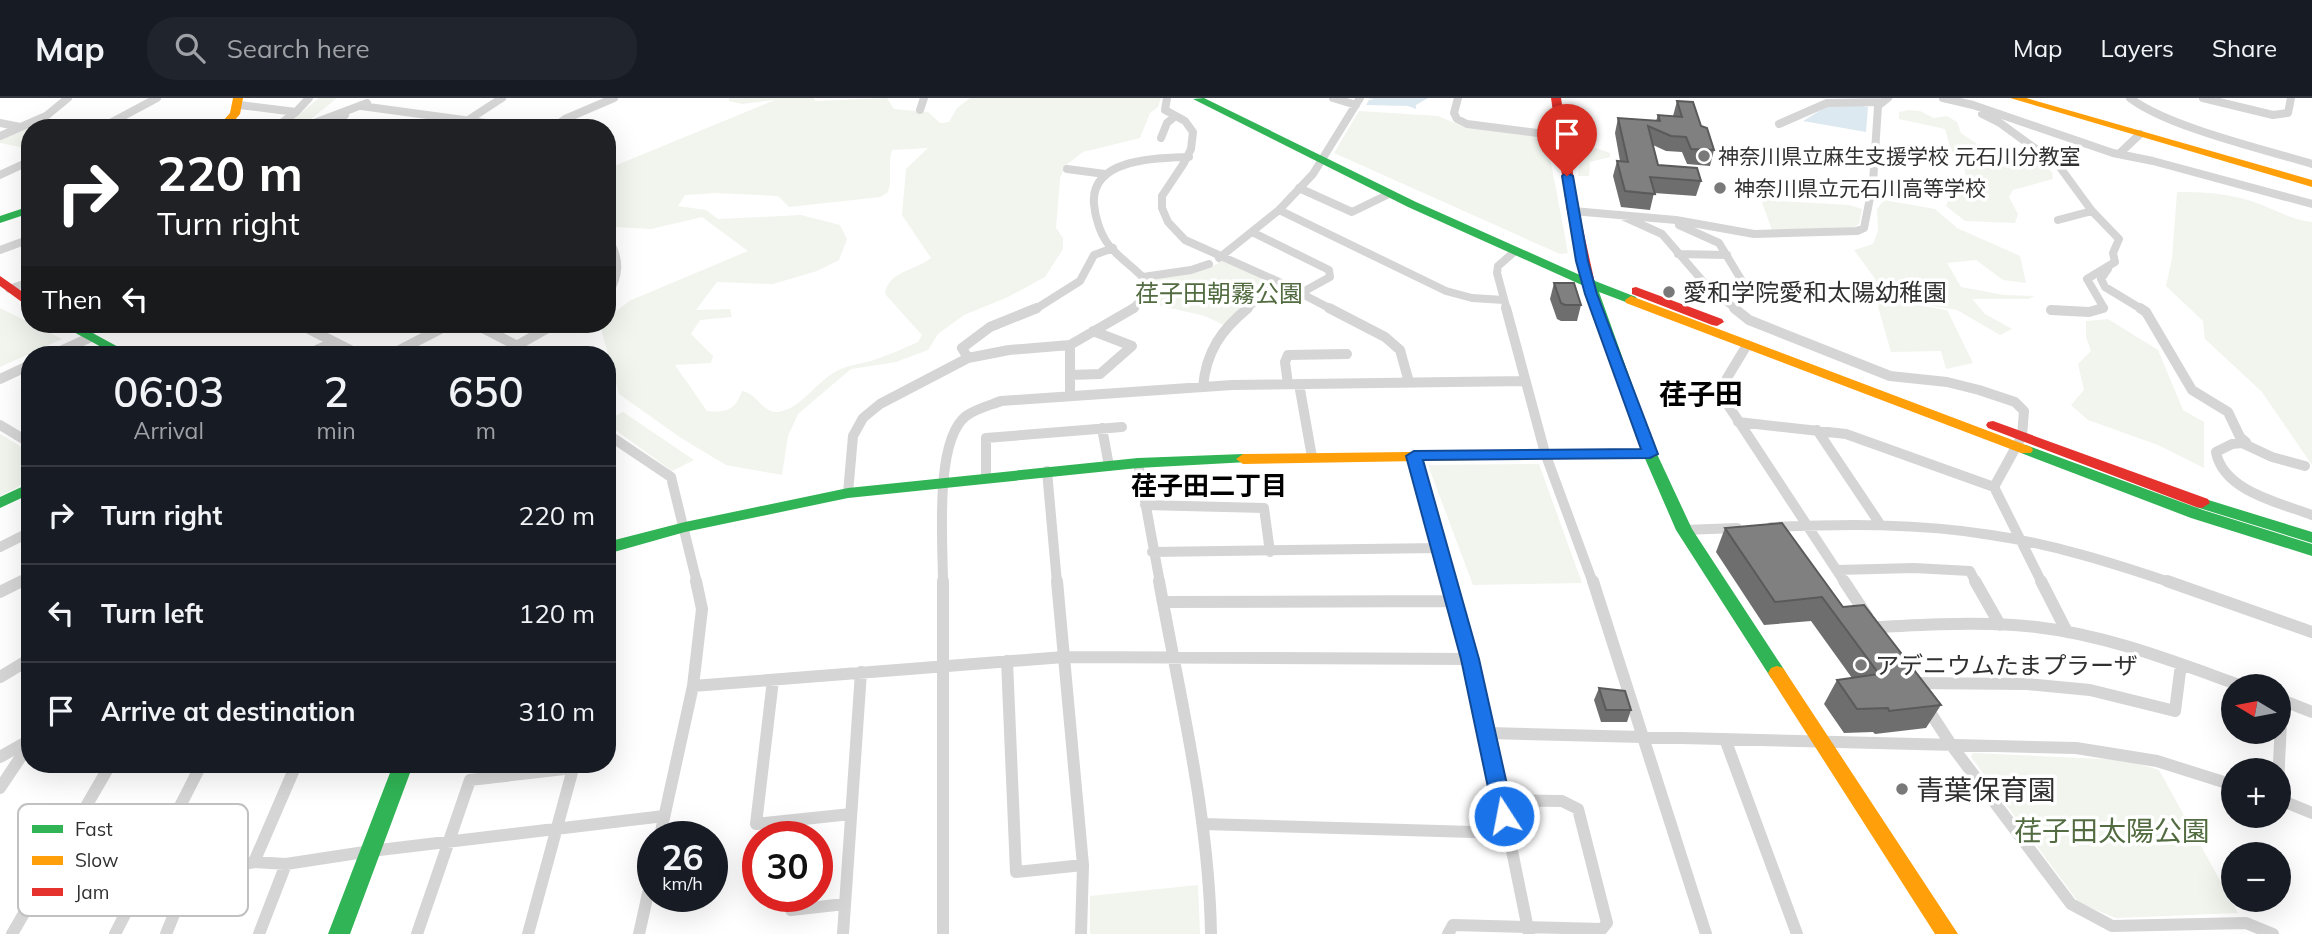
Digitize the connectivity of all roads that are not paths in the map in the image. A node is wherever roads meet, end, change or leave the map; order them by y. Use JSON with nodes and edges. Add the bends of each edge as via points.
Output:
{"nodes":[{"id":1,"x":68,"y":98,"type":"edge"},
{"id":2,"x":157,"y":98,"type":"edge"},
{"id":3,"x":309,"y":98,"type":"edge"},
{"id":4,"x":502,"y":98,"type":"edge"},
{"id":5,"x":614,"y":98,"type":"edge"},
{"id":6,"x":924,"y":98,"type":"edge"},
{"id":7,"x":1167,"y":98,"type":"edge"},
{"id":8,"x":1199,"y":98,"type":"edge"},
{"id":9,"x":1210,"y":98,"type":"edge"},
{"id":10,"x":1333,"y":98,"type":"edge"},
{"id":11,"x":1360,"y":98,"type":"edge"},
{"id":12,"x":1458,"y":98,"type":"edge"},
{"id":13,"x":1556,"y":98,"type":"edge"},
{"id":14,"x":1943,"y":98,"type":"edge"},
{"id":15,"x":2130,"y":98,"type":"edge"},
{"id":16,"x":2203,"y":98,"type":"edge"},
{"id":17,"x":2244,"y":98,"type":"edge"},
{"id":18,"x":2291,"y":98,"type":"edge"},
{"id":19,"x":2023,"y":99,"type":"edge"},
{"id":20,"x":372,"y":100,"type":"edge"},
{"id":21,"x":1885,"y":100,"type":"edge"},
{"id":22,"x":1954,"y":101,"type":"junction"},
{"id":23,"x":239,"y":102,"type":"edge"},
{"id":24,"x":361,"y":106,"type":"junction"},
{"id":25,"x":1356,"y":106,"type":"junction"},
{"id":26,"x":2245,"y":109,"type":"junction"},
{"id":27,"x":920,"y":110,"type":"dead end"},
{"id":28,"x":296,"y":112,"type":"junction"},
{"id":29,"x":1174,"y":117,"type":"junction"},
{"id":30,"x":38,"y":119,"type":"edge"},
{"id":31,"x":120,"y":119,"type":"edge"},
{"id":32,"x":230,"y":119,"type":"edge"},
{"id":33,"x":287,"y":119,"type":"edge"},
{"id":34,"x":324,"y":119,"type":"edge"},
{"id":35,"x":339,"y":119,"type":"edge"},
{"id":36,"x":453,"y":119,"type":"edge"},
{"id":37,"x":470,"y":119,"type":"edge"},
{"id":38,"x":565,"y":119,"type":"edge"},
{"id":39,"x":0,"y":123,"type":"edge"},
{"id":40,"x":1779,"y":124,"type":"dead end"},
{"id":41,"x":20,"y":127,"type":"joint"},
{"id":42,"x":2140,"y":134,"type":"junction"},
{"id":43,"x":0,"y":136,"type":"edge"},
{"id":44,"x":1561,"y":136,"type":"junction"},
{"id":45,"x":1161,"y":138,"type":"dead end"},
{"id":46,"x":2119,"y":154,"type":"junction"},
{"id":47,"x":1189,"y":157,"type":"junction"},
{"id":48,"x":1323,"y":158,"type":"junction"},
{"id":49,"x":2312,"y":164,"type":"edge"},
{"id":50,"x":21,"y":165,"type":"edge"},
{"id":51,"x":1067,"y":169,"type":"dead end"},
{"id":52,"x":1105,"y":174,"type":"junction"},
{"id":53,"x":0,"y":175,"type":"edge"},
{"id":54,"x":2312,"y":184,"type":"edge"},
{"id":55,"x":1299,"y":188,"type":"junction"},
{"id":56,"x":1389,"y":194,"type":"junction"},
{"id":57,"x":2312,"y":204,"type":"edge"},
{"id":58,"x":1279,"y":210,"type":"junction"},
{"id":59,"x":1573,"y":211,"type":"junction"},
{"id":60,"x":2092,"y":211,"type":"junction"},
{"id":61,"x":21,"y":212,"type":"edge"},
{"id":62,"x":1620,"y":215,"type":"junction"},
{"id":63,"x":1663,"y":219,"type":"junction"},
{"id":64,"x":0,"y":220,"type":"edge"},
{"id":65,"x":2058,"y":220,"type":"dead end"},
{"id":66,"x":1252,"y":232,"type":"junction"},
{"id":67,"x":21,"y":242,"type":"edge"},
{"id":68,"x":1113,"y":248,"type":"junction"},
{"id":69,"x":0,"y":250,"type":"edge"},
{"id":70,"x":616,"y":253,"type":"edge"},
{"id":71,"x":1513,"y":253,"type":"junction"},
{"id":72,"x":1678,"y":254,"type":"junction"},
{"id":73,"x":1727,"y":255,"type":"junction"},
{"id":74,"x":1221,"y":257,"type":"junction"},
{"id":75,"x":1209,"y":264,"type":"dead end"},
{"id":76,"x":2108,"y":269,"type":"junction"},
{"id":77,"x":1143,"y":277,"type":"junction"},
{"id":78,"x":1587,"y":278,"type":"junction"},
{"id":79,"x":1742,"y":281,"type":"dead end"},
{"id":80,"x":1279,"y":282,"type":"junction"},
{"id":81,"x":616,"y":283,"type":"edge"},
{"id":82,"x":5,"y":285,"type":"edge"},
{"id":83,"x":1301,"y":293,"type":"junction"},
{"id":84,"x":21,"y":297,"type":"edge"},
{"id":85,"x":1504,"y":300,"type":"junction"},
{"id":86,"x":2051,"y":310,"type":"dead end"},
{"id":87,"x":1093,"y":331,"type":"junction"},
{"id":88,"x":83,"y":333,"type":"edge"},
{"id":89,"x":316,"y":333,"type":"edge"},
{"id":90,"x":433,"y":333,"type":"edge"},
{"id":91,"x":493,"y":333,"type":"edge"},
{"id":92,"x":539,"y":333,"type":"edge"},
{"id":93,"x":91,"y":337,"type":"junction"},
{"id":94,"x":334,"y":342,"type":"junction"},
{"id":95,"x":518,"y":345,"type":"joint"},
{"id":96,"x":1070,"y":345,"type":"junction"},
{"id":97,"x":1747,"y":345,"type":"junction"},
{"id":98,"x":72,"y":346,"type":"edge"},
{"id":99,"x":108,"y":346,"type":"edge"},
{"id":100,"x":325,"y":346,"type":"edge"},
{"id":101,"x":342,"y":346,"type":"edge"},
{"id":102,"x":407,"y":346,"type":"edge"},
{"id":103,"x":1347,"y":354,"type":"dead end"},
{"id":104,"x":968,"y":358,"type":"junction"},
{"id":105,"x":21,"y":369,"type":"edge"},
{"id":106,"x":1070,"y":375,"type":"junction"},
{"id":107,"x":0,"y":379,"type":"edge"},
{"id":108,"x":1525,"y":381,"type":"junction"},
{"id":109,"x":1409,"y":382,"type":"junction"},
{"id":110,"x":1293,"y":384,"type":"junction"},
{"id":111,"x":1203,"y":387,"type":"junction"},
{"id":112,"x":1070,"y":395,"type":"junction"},
{"id":113,"x":1738,"y":422,"type":"junction"},
{"id":114,"x":0,"y":425,"type":"edge"},
{"id":115,"x":1122,"y":427,"type":"dead end"},
{"id":116,"x":1102,"y":428,"type":"junction"},
{"id":117,"x":1817,"y":430,"type":"junction"},
{"id":118,"x":21,"y":438,"type":"edge"},
{"id":119,"x":616,"y":440,"type":"edge"},
{"id":120,"x":2019,"y":441,"type":"junction"},
{"id":121,"x":2246,"y":442,"type":"junction"},
{"id":122,"x":1545,"y":453,"type":"junction"},
{"id":123,"x":1650,"y":454,"type":"junction"},
{"id":124,"x":1414,"y":456,"type":"junction"},
{"id":125,"x":1312,"y":457,"type":"junction"},
{"id":126,"x":1138,"y":463,"type":"junction"},
{"id":127,"x":1109,"y":466,"type":"junction"},
{"id":128,"x":2305,"y":466,"type":"dead end"},
{"id":129,"x":1048,"y":471,"type":"junction"},
{"id":130,"x":986,"y":477,"type":"junction"},
{"id":131,"x":943,"y":482,"type":"junction"},
{"id":132,"x":1994,"y":487,"type":"junction"},
{"id":133,"x":21,"y":492,"type":"edge"},
{"id":134,"x":848,"y":493,"type":"junction"},
{"id":135,"x":0,"y":503,"type":"edge"},
{"id":136,"x":1145,"y":505,"type":"junction"},
{"id":137,"x":2312,"y":515,"type":"edge"},
{"id":138,"x":1880,"y":524,"type":"junction"},
{"id":139,"x":1807,"y":525,"type":"junction"},
{"id":140,"x":685,"y":527,"type":"junction"},
{"id":141,"x":1684,"y":530,"type":"junction"},
{"id":142,"x":21,"y":536,"type":"edge"},
{"id":143,"x":2312,"y":537,"type":"edge"},
{"id":144,"x":2022,"y":540,"type":"junction"},
{"id":145,"x":616,"y":546,"type":"edge"},
{"id":146,"x":0,"y":547,"type":"edge"},
{"id":147,"x":1440,"y":548,"type":"junction"},
{"id":148,"x":2312,"y":550,"type":"edge"},
{"id":149,"x":1152,"y":552,"type":"junction"},
{"id":150,"x":1270,"y":552,"type":"junction"},
{"id":151,"x":1837,"y":570,"type":"junction"},
{"id":152,"x":21,"y":582,"type":"edge"},
{"id":153,"x":0,"y":592,"type":"edge"},
{"id":154,"x":1455,"y":601,"type":"junction"},
{"id":155,"x":1164,"y":602,"type":"junction"},
{"id":156,"x":2000,"y":625,"type":"junction"},
{"id":157,"x":2067,"y":632,"type":"junction"},
{"id":158,"x":2312,"y":632,"type":"edge"},
{"id":159,"x":1064,"y":657,"type":"junction"},
{"id":160,"x":1175,"y":659,"type":"junction"},
{"id":161,"x":1470,"y":659,"type":"junction"},
{"id":162,"x":1007,"y":661,"type":"junction"},
{"id":163,"x":21,"y":664,"type":"edge"},
{"id":164,"x":2181,"y":664,"type":"junction"},
{"id":165,"x":944,"y":666,"type":"junction"},
{"id":166,"x":861,"y":672,"type":"junction"},
{"id":167,"x":0,"y":677,"type":"edge"},
{"id":168,"x":2221,"y":678,"type":"edge"},
{"id":169,"x":773,"y":680,"type":"junction"},
{"id":170,"x":693,"y":686,"type":"junction"},
{"id":171,"x":2291,"y":704,"type":"edge"},
{"id":172,"x":2312,"y":712,"type":"edge"},
{"id":173,"x":1488,"y":733,"type":"junction"},
{"id":174,"x":1645,"y":737,"type":"junction"},
{"id":175,"x":1725,"y":739,"type":"junction"},
{"id":176,"x":1824,"y":744,"type":"junction"},
{"id":177,"x":21,"y":746,"type":"edge"},
{"id":178,"x":1952,"y":746,"type":"junction"},
{"id":179,"x":21,"y":755,"type":"edge"},
{"id":180,"x":0,"y":757,"type":"edge"},
{"id":181,"x":105,"y":773,"type":"edge"},
{"id":182,"x":197,"y":773,"type":"edge"},
{"id":183,"x":293,"y":773,"type":"edge"},
{"id":184,"x":399,"y":773,"type":"edge"},
{"id":185,"x":522,"y":773,"type":"edge"},
{"id":186,"x":571,"y":773,"type":"edge"},
{"id":187,"x":2221,"y":781,"type":"edge"},
{"id":188,"x":0,"y":788,"type":"edge"},
{"id":189,"x":1501,"y":800,"type":"junction"},
{"id":190,"x":87,"y":804,"type":"edge"},
{"id":191,"x":181,"y":804,"type":"edge"},
{"id":192,"x":2291,"y":804,"type":"edge"},
{"id":193,"x":2312,"y":813,"type":"edge"},
{"id":194,"x":852,"y":814,"type":"junction"},
{"id":195,"x":664,"y":816,"type":"junction"},
{"id":196,"x":663,"y":821,"type":"edge"},
{"id":197,"x":1203,"y":824,"type":"junction"},
{"id":198,"x":558,"y":830,"type":"junction"},
{"id":199,"x":1507,"y":833,"type":"junction"},
{"id":200,"x":449,"y":841,"type":"junction"},
{"id":201,"x":371,"y":850,"type":"junction"},
{"id":202,"x":254,"y":862,"type":"junction"},
{"id":203,"x":248,"y":863,"type":"edge"},
{"id":204,"x":286,"y":864,"type":"junction"},
{"id":205,"x":1083,"y":865,"type":"junction"},
{"id":206,"x":845,"y":904,"type":"junction"},
{"id":207,"x":833,"y":905,"type":"edge"},
{"id":208,"x":644,"y":912,"type":"edge"},
{"id":209,"x":22,"y":916,"type":"edge"},
{"id":210,"x":124,"y":916,"type":"edge"},
{"id":211,"x":173,"y":916,"type":"edge"},
{"id":212,"x":1528,"y":930,"type":"edge"},
{"id":213,"x":12,"y":934,"type":"edge"},
{"id":214,"x":115,"y":934,"type":"edge"},
{"id":215,"x":166,"y":934,"type":"edge"},
{"id":216,"x":260,"y":934,"type":"edge"},
{"id":217,"x":339,"y":934,"type":"edge"},
{"id":218,"x":417,"y":934,"type":"edge"},
{"id":219,"x":528,"y":934,"type":"edge"},
{"id":220,"x":639,"y":934,"type":"edge"},
{"id":221,"x":843,"y":934,"type":"edge"},
{"id":222,"x":943,"y":934,"type":"edge"},
{"id":223,"x":1081,"y":934,"type":"edge"},
{"id":224,"x":1211,"y":934,"type":"edge"},
{"id":225,"x":1448,"y":934,"type":"edge"},
{"id":226,"x":1706,"y":934,"type":"edge"},
{"id":227,"x":1797,"y":934,"type":"edge"},
{"id":228,"x":1947,"y":934,"type":"edge"},
{"id":229,"x":2273,"y":934,"type":"edge"}],
"edges":[{"from":1,"to":30,"type":"street"},
{"from":2,"to":31,"type":"street"},
{"from":3,"to":28,"type":"street"},
{"from":4,"to":37,"type":"street"},
{"from":5,"to":38,"type":"street"},
{"from":6,"to":27,"type":"street"},
{"from":7,"to":29,"type":"street","via":[[1165,110]]},
{"from":8,"to":48,"type":"street"},
{"from":9,"to":48,"type":"street"},
{"from":10,"to":25,"type":"street"},
{"from":11,"to":25,"type":"street"},
{"from":12,"to":44,"type":"street","via":[[1454,113],[1467,124]]},
{"from":13,"to":44,"type":"street"},
{"from":14,"to":22,"type":"street"},
{"from":15,"to":49,"type":"street","via":[[2140,107],[2191,126]]},
{"from":16,"to":26,"type":"street"},
{"from":17,"to":26,"type":"street"},
{"from":18,"to":26,"type":"street","via":[[2288,113]]},
{"from":19,"to":42,"type":"street"},
{"from":20,"to":24,"type":"street"},
{"from":20,"to":34,"type":"street"},
{"from":21,"to":40,"type":"street","via":[[1820,104]]},
{"from":21,"to":63,"type":"street","via":[[1878,106],[1875,179],[1864,228],[1850,233],[1754,234]]},
{"from":22,"to":46,"type":"street"},
{"from":22,"to":60,"type":"street","via":[[2000,123],[2043,153],[2068,175]]},
{"from":23,"to":28,"type":"street"},
{"from":23,"to":32,"type":"street"},
{"from":24,"to":35,"type":"street"},
{"from":24,"to":36,"type":"street"},
{"from":25,"to":48,"type":"street"},
{"from":28,"to":33,"type":"street"},
{"from":29,"to":45,"type":"street"},
{"from":29,"to":47,"type":"street","via":[[1193,132]]},
{"from":39,"to":41,"type":"street"},
{"from":41,"to":43,"type":"street"},
{"from":42,"to":46,"type":"street"},
{"from":42,"to":54,"type":"street"},
{"from":44,"to":59,"type":"street"},
{"from":46,"to":57,"type":"street"},
{"from":47,"to":52,"type":"street","via":[[1138,159]]},
{"from":47,"to":74,"type":"street","via":[[1165,186],[1161,197],[1165,217],[1185,240]]},
{"from":48,"to":55,"type":"street"},
{"from":48,"to":56,"type":"street"},
{"from":48,"to":78,"type":"street"},
{"from":50,"to":53,"type":"street"},
{"from":51,"to":52,"type":"street"},
{"from":52,"to":68,"type":"street","via":[[1093,201],[1103,236]]},
{"from":55,"to":56,"type":"street","via":[[1352,212]]},
{"from":55,"to":58,"type":"street"},
{"from":56,"to":71,"type":"street"},
{"from":58,"to":66,"type":"street"},
{"from":58,"to":85,"type":"street","via":[[1446,291]]},
{"from":59,"to":62,"type":"street"},
{"from":59,"to":78,"type":"street"},
{"from":60,"to":65,"type":"street"},
{"from":60,"to":76,"type":"street","via":[[2119,239],[2113,253],[2115,262]]},
{"from":61,"to":64,"type":"street"},
{"from":62,"to":63,"type":"street"},
{"from":62,"to":72,"type":"street","via":[[1662,234]]},
{"from":63,"to":73,"type":"street","via":[[1719,243]]},
{"from":66,"to":74,"type":"street"},
{"from":66,"to":83,"type":"street","via":[[1329,270],[1330,277]]},
{"from":67,"to":69,"type":"street"},
{"from":68,"to":77,"type":"street"},
{"from":68,"to":104,"type":"street","via":[[1094,255],[1080,281],[1034,310],[990,327],[962,348]]},
{"from":70,"to":81,"type":"street","via":[[621,263]]},
{"from":71,"to":78,"type":"street"},
{"from":71,"to":85,"type":"street","via":[[1498,267]]},
{"from":72,"to":73,"type":"street"},
{"from":72,"to":120,"type":"street","via":[[1749,320],[1891,376],[1947,382],[2015,402],[2025,417]]},
{"from":73,"to":79,"type":"street"},
{"from":74,"to":80,"type":"street"},
{"from":75,"to":77,"type":"street"},
{"from":76,"to":86,"type":"street","via":[[2087,279],[2104,305],[2100,311]]},
{"from":76,"to":121,"type":"street","via":[[2101,279],[2105,288],[2146,312],[2192,390],[2228,412]]},
{"from":77,"to":87,"type":"street","via":[[1147,282],[1141,300]]},
{"from":78,"to":97,"type":"street"},
{"from":78,"to":120,"type":"street"},
{"from":78,"to":123,"type":"street"},
{"from":80,"to":83,"type":"street"},
{"from":80,"to":111,"type":"street","via":[[1218,336],[1202,367]]},
{"from":82,"to":84,"type":"street"},
{"from":83,"to":109,"type":"street","via":[[1400,349]]},
{"from":85,"to":108,"type":"street"},
{"from":87,"to":96,"type":"street"},
{"from":87,"to":106,"type":"street","via":[[1132,346],[1100,374]]},
{"from":88,"to":93,"type":"street"},
{"from":89,"to":94,"type":"street"},
{"from":90,"to":102,"type":"street"},
{"from":91,"to":95,"type":"street"},
{"from":92,"to":95,"type":"street"},
{"from":93,"to":98,"type":"street"},
{"from":93,"to":99,"type":"street"},
{"from":94,"to":100,"type":"street"},
{"from":94,"to":101,"type":"street"},
{"from":96,"to":104,"type":"street"},
{"from":96,"to":106,"type":"street"},
{"from":97,"to":113,"type":"street","via":[[1725,381],[1726,402]]},
{"from":97,"to":120,"type":"street"},
{"from":103,"to":110,"type":"street","via":[[1288,355],[1285,362]]},
{"from":104,"to":134,"type":"street","via":[[880,404],[863,418],[853,436]]},
{"from":105,"to":107,"type":"street"},
{"from":106,"to":112,"type":"street"},
{"from":108,"to":109,"type":"street"},
{"from":108,"to":122,"type":"street"},
{"from":109,"to":110,"type":"street"},
{"from":110,"to":111,"type":"street"},
{"from":110,"to":125,"type":"street"},
{"from":111,"to":112,"type":"street"},
{"from":112,"to":131,"type":"street","via":[[1000,401],[966,416],[950,440]]},
{"from":113,"to":117,"type":"street"},
{"from":113,"to":139,"type":"street"},
{"from":114,"to":118,"type":"street"},
{"from":115,"to":116,"type":"street"},
{"from":116,"to":127,"type":"street"},
{"from":116,"to":130,"type":"street","via":[[986,438]]},
{"from":117,"to":132,"type":"street","via":[[1846,434]]},
{"from":117,"to":138,"type":"street"},
{"from":119,"to":140,"type":"street","via":[[671,477]]},
{"from":120,"to":132,"type":"street"},
{"from":120,"to":143,"type":"street"},
{"from":120,"to":148,"type":"street","via":[[2197,514]]},
{"from":121,"to":128,"type":"street","via":[[2269,456]]},
{"from":121,"to":137,"type":"street","via":[[2234,441],[2216,452],[2226,474],[2266,497]]},
{"from":122,"to":123,"type":"street"},
{"from":122,"to":124,"type":"street"},
{"from":122,"to":174,"type":"street","via":[[1584,553]]},
{"from":123,"to":141,"type":"street"},
{"from":124,"to":125,"type":"street"},
{"from":124,"to":147,"type":"street"},
{"from":125,"to":126,"type":"street"},
{"from":126,"to":127,"type":"street"},
{"from":126,"to":136,"type":"street"},
{"from":127,"to":129,"type":"street"},
{"from":129,"to":130,"type":"street"},
{"from":129,"to":159,"type":"street"},
{"from":130,"to":131,"type":"street"},
{"from":131,"to":134,"type":"street"},
{"from":131,"to":165,"type":"street"},
{"from":132,"to":144,"type":"street"},
{"from":133,"to":135,"type":"street"},
{"from":134,"to":140,"type":"street"},
{"from":136,"to":149,"type":"street"},
{"from":136,"to":150,"type":"street","via":[[1264,508]]},
{"from":138,"to":139,"type":"street"},
{"from":138,"to":144,"type":"street"},
{"from":139,"to":141,"type":"street"},
{"from":139,"to":151,"type":"street"},
{"from":140,"to":145,"type":"street"},
{"from":140,"to":170,"type":"street","via":[[702,609]]},
{"from":141,"to":176,"type":"street"},
{"from":142,"to":146,"type":"street"},
{"from":144,"to":157,"type":"street"},
{"from":144,"to":158,"type":"street","via":[[2146,573]]},
{"from":147,"to":150,"type":"street"},
{"from":147,"to":154,"type":"street"},
{"from":149,"to":150,"type":"street"},
{"from":149,"to":155,"type":"street"},
{"from":151,"to":156,"type":"street","via":[[1970,571]]},
{"from":151,"to":156,"type":"street","via":[[1878,632]]},
{"from":152,"to":153,"type":"street"},
{"from":154,"to":155,"type":"street"},
{"from":154,"to":161,"type":"street"},
{"from":155,"to":160,"type":"street"},
{"from":156,"to":157,"type":"street"},
{"from":157,"to":164,"type":"street"},
{"from":159,"to":160,"type":"street"},
{"from":159,"to":162,"type":"street"},
{"from":159,"to":205,"type":"street"},
{"from":160,"to":161,"type":"street"},
{"from":160,"to":197,"type":"street"},
{"from":161,"to":173,"type":"street"},
{"from":162,"to":165,"type":"street"},
{"from":162,"to":205,"type":"street","via":[[1016,872]]},
{"from":163,"to":167,"type":"street"},
{"from":164,"to":168,"type":"street"},
{"from":164,"to":178,"type":"street","via":[[2175,711],[2090,690],[1907,677]]},
{"from":165,"to":166,"type":"street"},
{"from":165,"to":222,"type":"street"},
{"from":166,"to":169,"type":"street"},
{"from":166,"to":194,"type":"street"},
{"from":169,"to":170,"type":"street"},
{"from":169,"to":194,"type":"street","via":[[756,824]]},
{"from":170,"to":195,"type":"street"},
{"from":171,"to":172,"type":"street"},
{"from":173,"to":174,"type":"street"},
{"from":173,"to":189,"type":"street"},
{"from":174,"to":175,"type":"street"},
{"from":174,"to":226,"type":"street"},
{"from":175,"to":176,"type":"street"},
{"from":175,"to":227,"type":"street"},
{"from":176,"to":178,"type":"street"},
{"from":176,"to":228,"type":"street"},
{"from":177,"to":180,"type":"street"},
{"from":178,"to":187,"type":"street","via":[[2106,751]]},
{"from":178,"to":229,"type":"street","via":[[2071,904],[2112,926],[2246,923]]},
{"from":179,"to":188,"type":"street"},
{"from":181,"to":190,"type":"street"},
{"from":182,"to":191,"type":"street"},
{"from":183,"to":202,"type":"street"},
{"from":184,"to":201,"type":"street"},
{"from":185,"to":200,"type":"street","via":[[470,780]]},
{"from":186,"to":198,"type":"street"},
{"from":189,"to":199,"type":"street"},
{"from":189,"to":212,"type":"street","via":[[1562,801],[1578,808],[1608,923],[1602,929]]},
{"from":192,"to":193,"type":"street"},
{"from":194,"to":206,"type":"street"},
{"from":195,"to":196,"type":"street"},
{"from":195,"to":198,"type":"street"},
{"from":197,"to":199,"type":"street"},
{"from":197,"to":224,"type":"street"},
{"from":198,"to":200,"type":"street"},
{"from":198,"to":219,"type":"street"},
{"from":199,"to":212,"type":"street"},
{"from":200,"to":201,"type":"street"},
{"from":200,"to":218,"type":"street"},
{"from":201,"to":204,"type":"street"},
{"from":201,"to":217,"type":"street"},
{"from":202,"to":203,"type":"street"},
{"from":202,"to":204,"type":"street"},
{"from":204,"to":216,"type":"street"},
{"from":205,"to":223,"type":"street"},
{"from":206,"to":207,"type":"street"},
{"from":206,"to":221,"type":"street"},
{"from":208,"to":220,"type":"street"},
{"from":209,"to":213,"type":"street"},
{"from":210,"to":214,"type":"street"},
{"from":211,"to":215,"type":"street"},
{"from":212,"to":225,"type":"street","via":[[1453,925]]}]}
